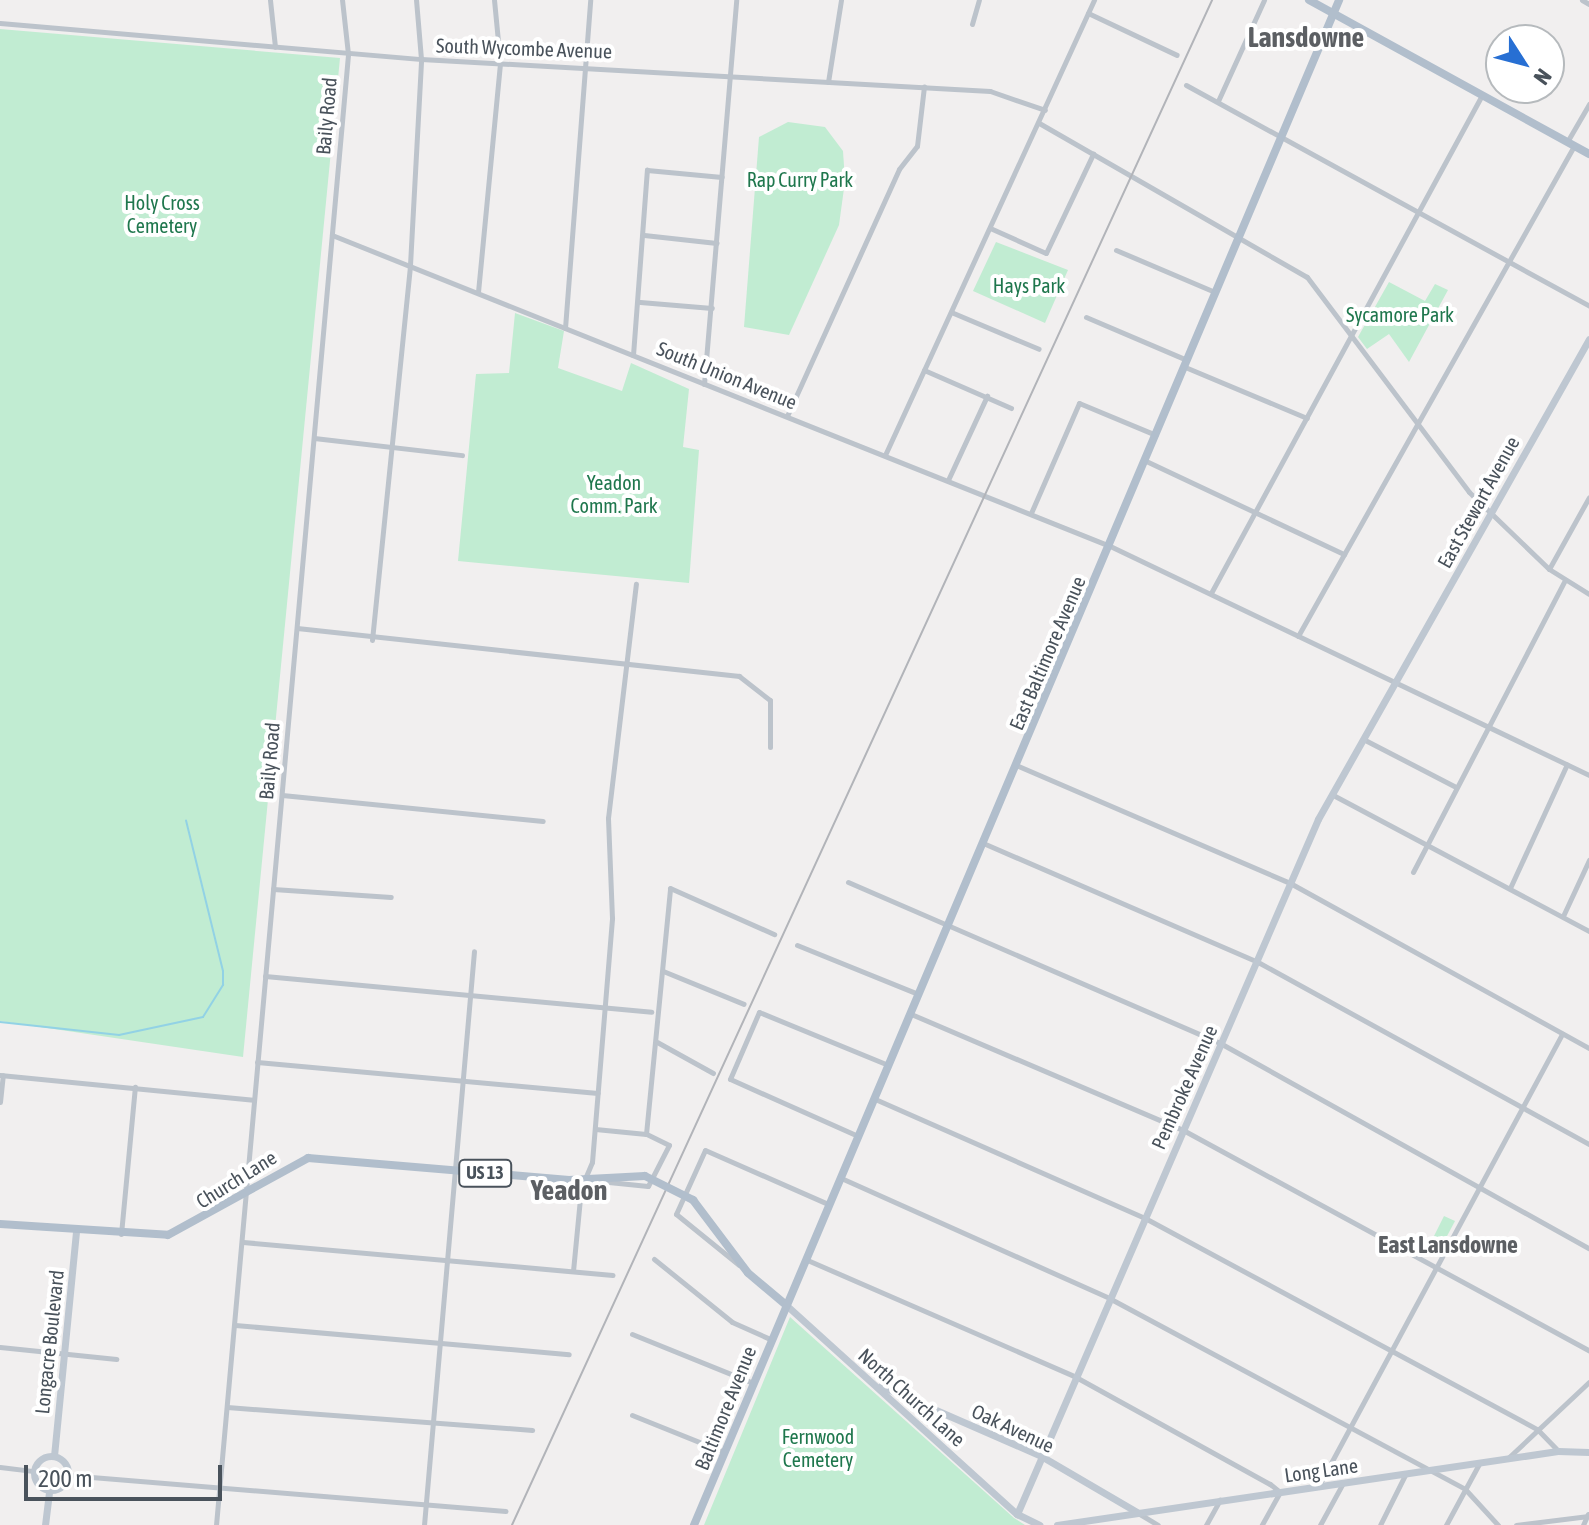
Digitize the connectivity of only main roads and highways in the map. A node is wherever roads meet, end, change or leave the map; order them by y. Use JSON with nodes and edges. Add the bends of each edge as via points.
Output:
{"nodes":[{"id":1,"x":1309,"y":0,"type":"edge"},
{"id":2,"x":1339,"y":0,"type":"edge"},
{"id":3,"x":1334,"y":13,"type":"junction"},
{"id":4,"x":1589,"y":154,"type":"edge"},
{"id":5,"x":0,"y":1224,"type":"edge"},
{"id":6,"x":785,"y":1304,"type":"junction"},
{"id":7,"x":694,"y":1525,"type":"edge"}],
"edges":[{"from":1,"to":3,"type":"main road"},
{"from":2,"to":3,"type":"main road","name":"East Baltimore Avenue"},
{"from":3,"to":4,"type":"main road"},
{"from":3,"to":6,"type":"main road","name":"East Baltimore Avenue"},
{"from":5,"to":6,"type":"main road","name":"Church Lane","number":"US 13","bridge":true,"via":[[121,1235],[174,1233],[308,1158],[455,1171],[645,1176],[693,1200],[745,1269]]},
{"from":6,"to":7,"type":"main road","name":"Baltimore Avenue"}]}
